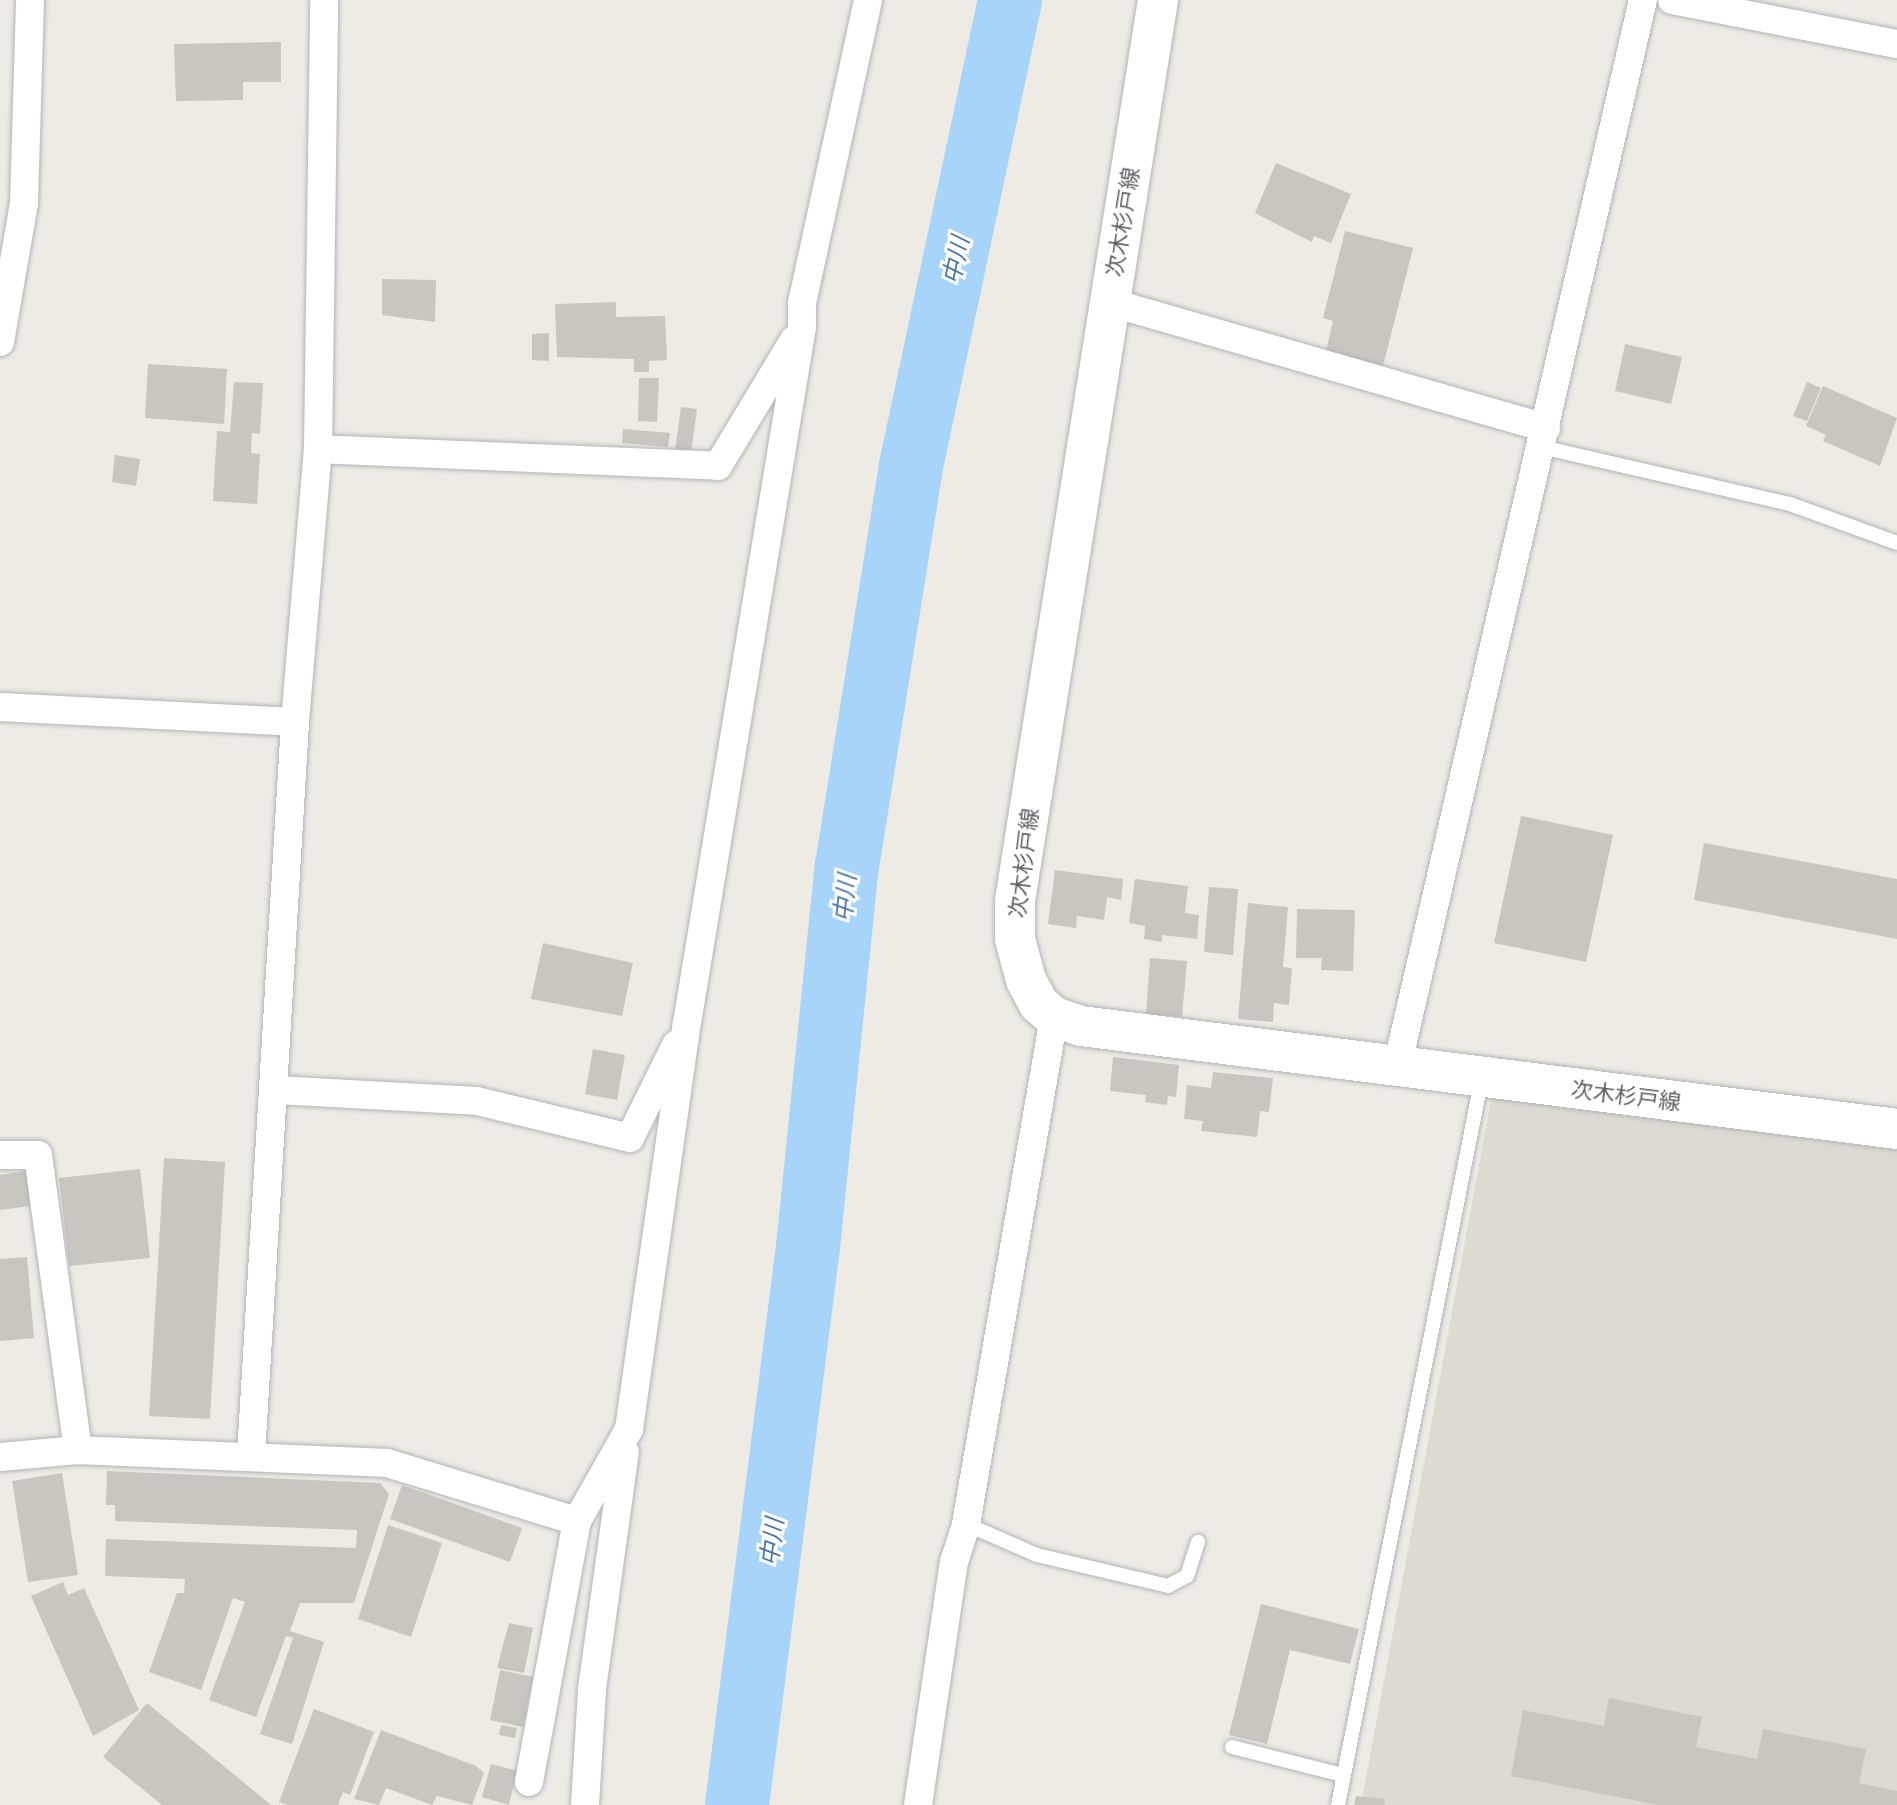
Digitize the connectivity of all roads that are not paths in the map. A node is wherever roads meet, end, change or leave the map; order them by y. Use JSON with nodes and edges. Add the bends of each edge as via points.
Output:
{"nodes":[{"id":1,"x":30,"y":0,"type":"edge"},
{"id":2,"x":324,"y":0,"type":"edge"},
{"id":3,"x":868,"y":0,"type":"edge"},
{"id":4,"x":1158,"y":0,"type":"edge"},
{"id":5,"x":1643,"y":0,"type":"edge"},
{"id":6,"x":1672,"y":0,"type":"edge"},
{"id":7,"x":1897,"y":44,"type":"edge"},
{"id":8,"x":1109,"y":302,"type":"junction"},
{"id":9,"x":802,"y":327,"type":"junction"},
{"id":10,"x":0,"y":342,"type":"edge"},
{"id":11,"x":1543,"y":437,"type":"junction"},
{"id":12,"x":318,"y":449,"type":"junction"},
{"id":13,"x":1897,"y":543,"type":"edge"},
{"id":14,"x":0,"y":707,"type":"edge"},
{"id":15,"x":295,"y":722,"type":"junction"},
{"id":16,"x":1054,"y":1017,"type":"junction"},
{"id":17,"x":687,"y":1023,"type":"junction"},
{"id":18,"x":1397,"y":1067,"type":"junction"},
{"id":19,"x":1482,"y":1077,"type":"junction"},
{"id":20,"x":276,"y":1090,"type":"junction"},
{"id":21,"x":1897,"y":1129,"type":"edge"},
{"id":22,"x":0,"y":1155,"type":"edge"},
{"id":23,"x":629,"y":1429,"type":"junction"},
{"id":24,"x":78,"y":1450,"type":"junction"},
{"id":25,"x":251,"y":1455,"type":"junction"},
{"id":26,"x":0,"y":1457,"type":"edge"},
{"id":27,"x":577,"y":1521,"type":"junction"},
{"id":28,"x":966,"y":1524,"type":"junction"},
{"id":29,"x":1198,"y":1542,"type":"dead end"},
{"id":30,"x":1232,"y":1747,"type":"dead end"},
{"id":31,"x":1343,"y":1775,"type":"junction"},
{"id":32,"x":529,"y":1782,"type":"dead end"},
{"id":33,"x":585,"y":1805,"type":"edge"},
{"id":34,"x":918,"y":1805,"type":"edge"},
{"id":35,"x":1338,"y":1805,"type":"edge"}],
"edges":[{"from":1,"to":10,"type":"street","via":[[24,203]]},
{"from":2,"to":12,"type":"street"},
{"from":3,"to":9,"type":"street","via":[[802,303]]},
{"from":4,"to":8,"type":"main road","name":"次木杉戸線"},
{"from":5,"to":11,"type":"street"},
{"from":6,"to":7,"type":"street"},
{"from":8,"to":11,"type":"street"},
{"from":8,"to":16,"type":"main road","name":"次木杉戸線","via":[[1015,901],[1015,939],[1026,980]]},
{"from":9,"to":12,"type":"street","via":[[718,466]]},
{"from":9,"to":17,"type":"street"},
{"from":11,"to":13,"type":"lane","via":[[1790,504]]},
{"from":11,"to":18,"type":"street"},
{"from":12,"to":15,"type":"street"},
{"from":14,"to":15,"type":"street"},
{"from":15,"to":20,"type":"street"},
{"from":16,"to":18,"type":"main road","name":"次木杉戸線","via":[[1081,1026]]},
{"from":16,"to":28,"type":"street"},
{"from":17,"to":20,"type":"street","via":[[630,1138],[477,1101]]},
{"from":17,"to":23,"type":"street"},
{"from":18,"to":19,"type":"main road","name":"次木杉戸線"},
{"from":19,"to":21,"type":"main road","name":"次木杉戸線"},
{"from":19,"to":31,"type":"lane"},
{"from":20,"to":25,"type":"street"},
{"from":22,"to":24,"type":"street","via":[[38,1155]]},
{"from":23,"to":27,"type":"street"},
{"from":23,"to":33,"type":"street","via":[[592,1689]]},
{"from":24,"to":25,"type":"street"},
{"from":24,"to":26,"type":"street"},
{"from":25,"to":27,"type":"street","via":[[387,1463]]},
{"from":27,"to":32,"type":"street"},
{"from":28,"to":29,"type":"lane","via":[[1037,1555],[1168,1586],[1187,1576]]},
{"from":28,"to":34,"type":"street","via":[[954,1562]]},
{"from":30,"to":31,"type":"lane"},
{"from":31,"to":35,"type":"lane"}]}
